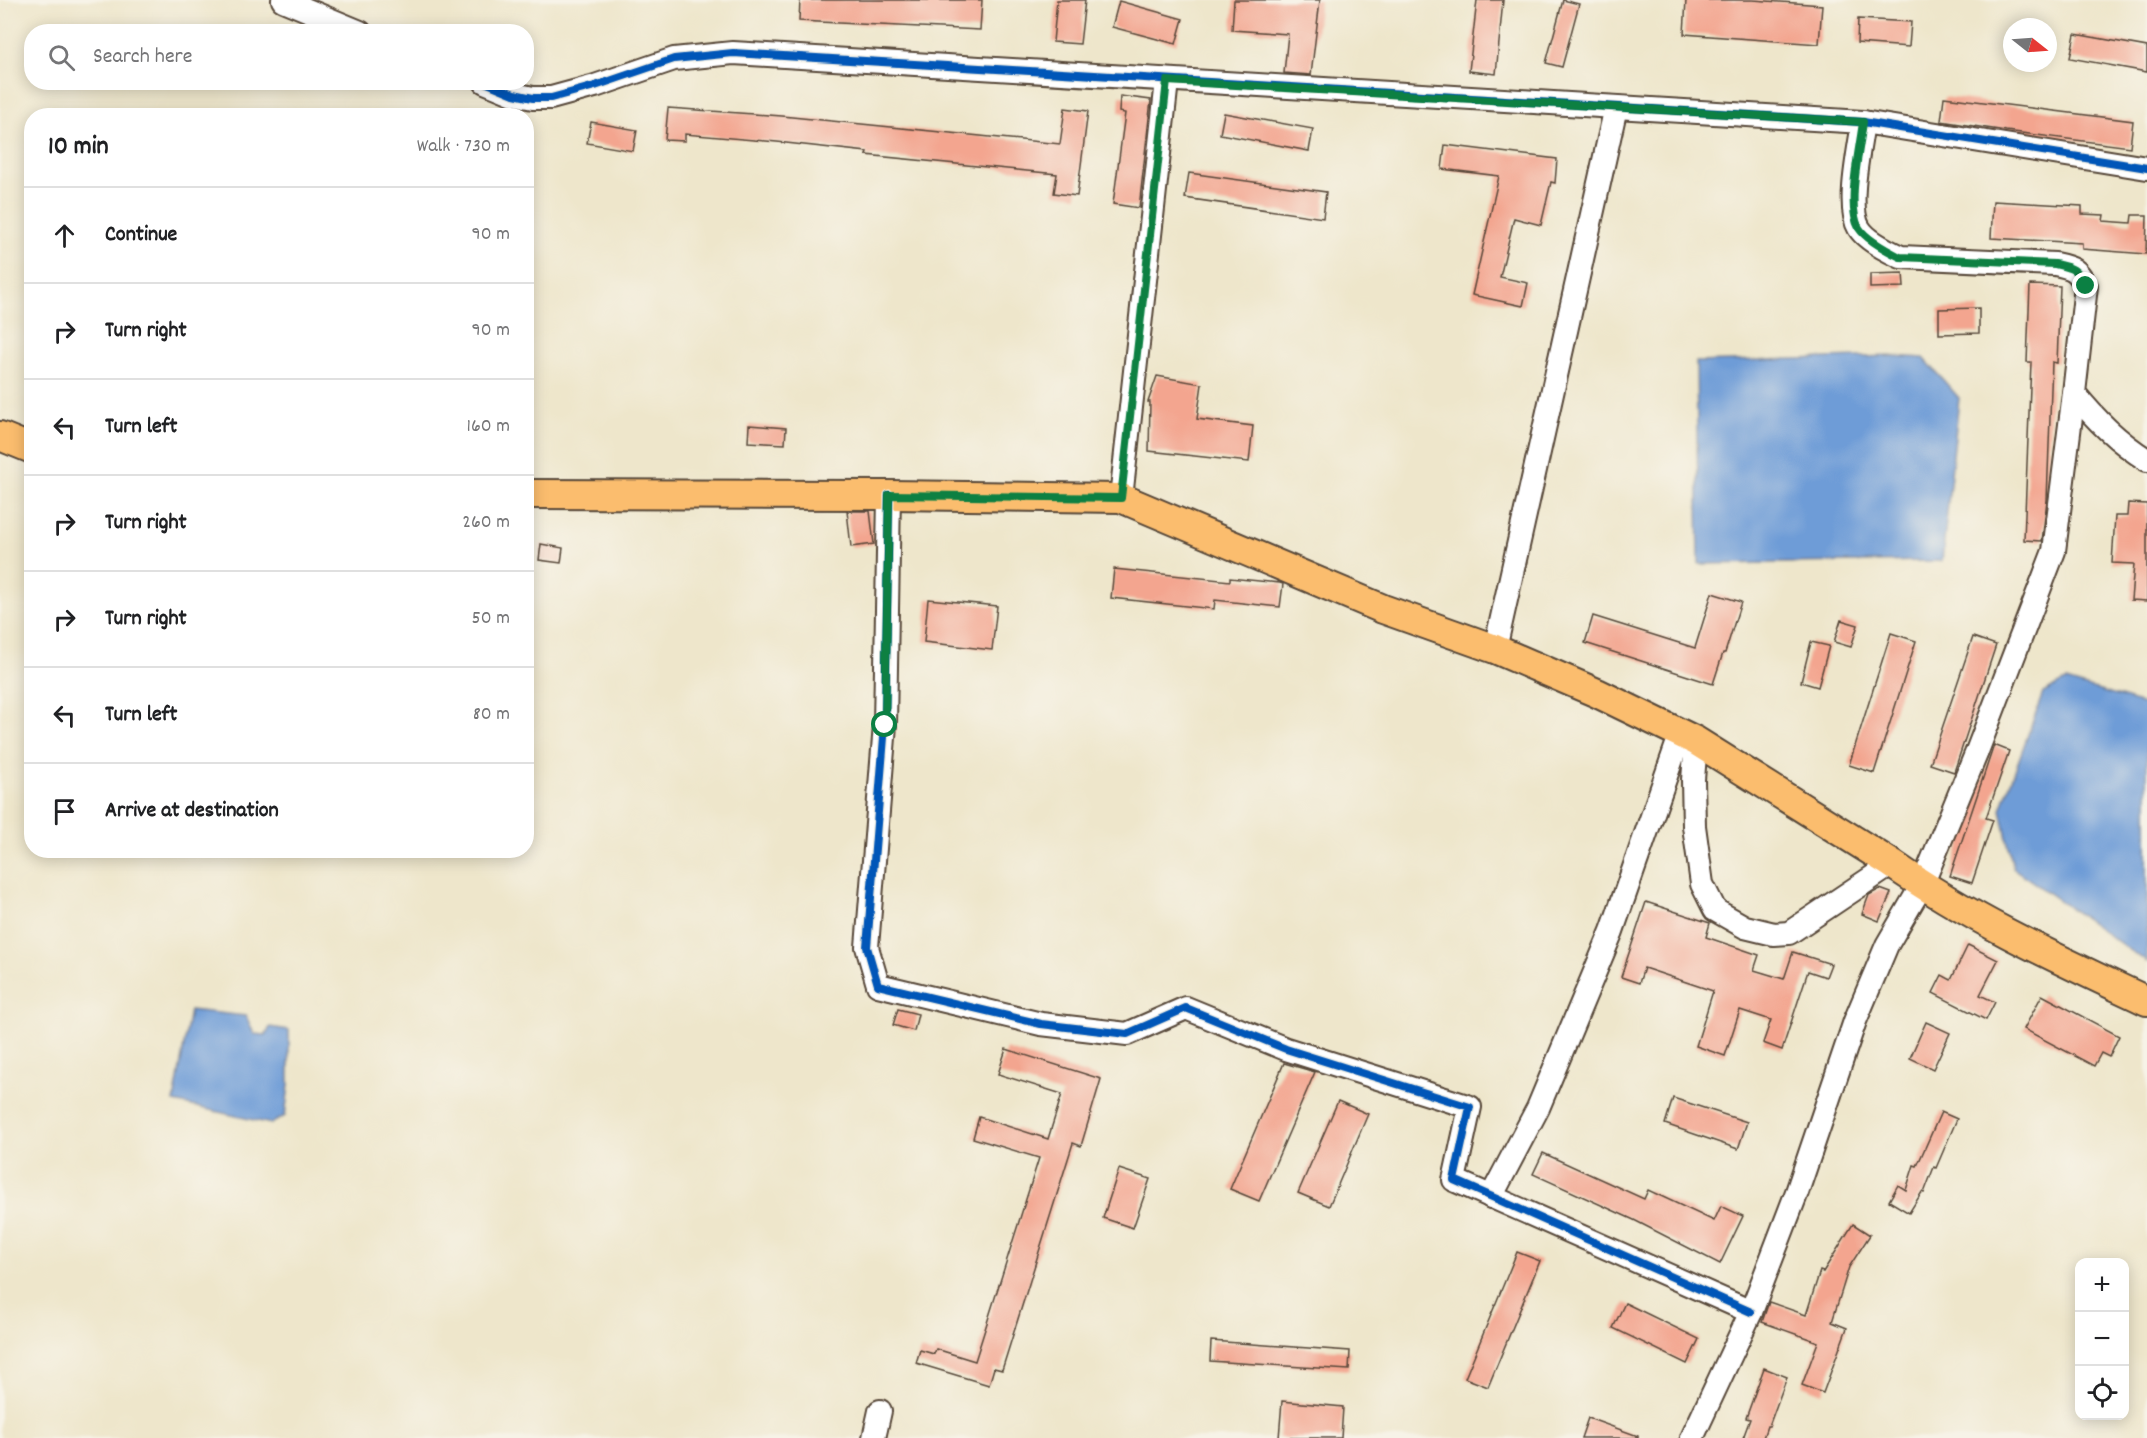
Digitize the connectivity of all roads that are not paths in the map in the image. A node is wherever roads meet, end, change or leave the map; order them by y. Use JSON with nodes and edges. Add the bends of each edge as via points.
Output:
{"nodes":[{"id":1,"x":283,"y":0,"type":"edge"},
{"id":2,"x":341,"y":24,"type":"edge"},
{"id":3,"x":1167,"y":81,"type":"junction"},
{"id":4,"x":504,"y":90,"type":"edge"},
{"id":5,"x":1616,"y":107,"type":"junction"},
{"id":6,"x":1863,"y":122,"type":"junction"},
{"id":7,"x":2147,"y":168,"type":"edge"},
{"id":8,"x":2074,"y":393,"type":"junction"},
{"id":9,"x":0,"y":436,"type":"edge"},
{"id":10,"x":24,"y":446,"type":"edge"},
{"id":11,"x":2147,"y":460,"type":"edge"},
{"id":12,"x":534,"y":494,"type":"edge"},
{"id":13,"x":889,"y":495,"type":"junction"},
{"id":14,"x":1121,"y":498,"type":"junction"},
{"id":15,"x":1496,"y":649,"type":"junction"},
{"id":16,"x":1688,"y":737,"type":"junction"},
{"id":17,"x":1892,"y":864,"type":"junction"},
{"id":18,"x":1922,"y":885,"type":"junction"},
{"id":19,"x":2147,"y":1001,"type":"edge"},
{"id":20,"x":1491,"y":1197,"type":"junction"},
{"id":21,"x":1751,"y":1312,"type":"junction"},
{"id":22,"x":880,"y":1411,"type":"dead end"},
{"id":23,"x":874,"y":1438,"type":"edge"},
{"id":24,"x":1692,"y":1438,"type":"edge"}],
"edges":[{"from":1,"to":2,"type":"street"},
{"from":3,"to":4,"type":"street","via":[[733,53],[674,59],[551,98],[533,98]]},
{"from":3,"to":5,"type":"street"},
{"from":3,"to":14,"type":"street"},
{"from":5,"to":6,"type":"street"},
{"from":5,"to":15,"type":"street"},
{"from":6,"to":7,"type":"street"},
{"from":6,"to":8,"type":"street","via":[[1852,203],[1859,228],[1883,248],[1900,257],[2055,264],[2079,273],[2086,286]]},
{"from":8,"to":11,"type":"street","via":[[2121,444]]},
{"from":8,"to":18,"type":"street","via":[[2054,551]]},
{"from":9,"to":10,"type":"main road"},
{"from":12,"to":13,"type":"main road"},
{"from":13,"to":14,"type":"main road"},
{"from":13,"to":20,"type":"street","via":[[885,725],[867,946],[878,985],[1041,1024],[1127,1034],[1186,1008],[1286,1049],[1470,1107],[1454,1180]]},
{"from":14,"to":15,"type":"main road","via":[[1383,609]]},
{"from":15,"to":16,"type":"main road"},
{"from":16,"to":17,"type":"main road"},
{"from":16,"to":17,"type":"street","via":[[1702,884],[1715,910],[1745,927],[1774,934],[1789,933]]},
{"from":16,"to":20,"type":"street","via":[[1538,1108]]},
{"from":17,"to":18,"type":"main road"},
{"from":18,"to":19,"type":"main road","via":[[2018,940]]},
{"from":18,"to":21,"type":"street","via":[[1887,945],[1855,1021]]},
{"from":20,"to":21,"type":"street"},
{"from":21,"to":24,"type":"street"},
{"from":22,"to":23,"type":"street"}]}
